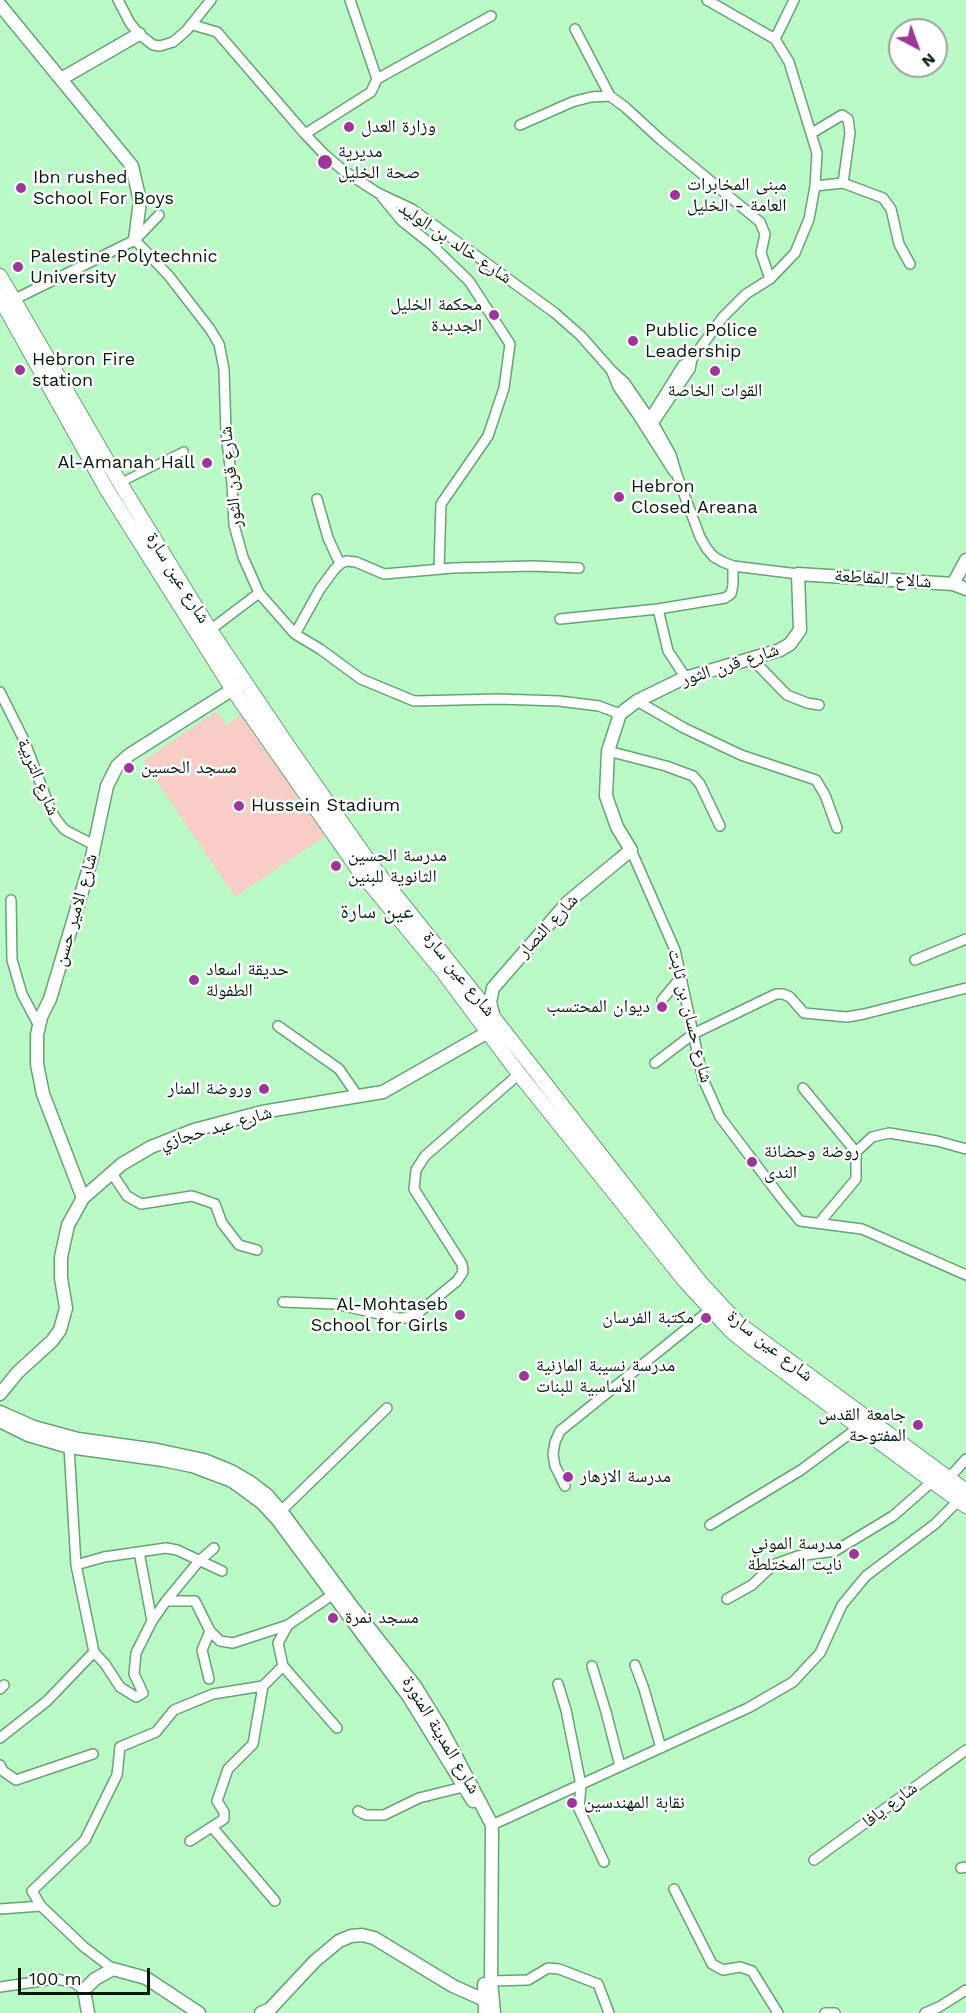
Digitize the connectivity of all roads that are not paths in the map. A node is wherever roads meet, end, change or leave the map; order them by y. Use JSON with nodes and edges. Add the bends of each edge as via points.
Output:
{"nodes":[{"id":1,"x":118,"y":0,"type":"edge"},
{"id":2,"x":211,"y":0,"type":"edge"},
{"id":3,"x":350,"y":0,"type":"edge"},
{"id":4,"x":706,"y":0,"type":"edge"},
{"id":5,"x":794,"y":0,"type":"edge"},
{"id":6,"x":0,"y":5,"type":"edge"},
{"id":7,"x":199,"y":13,"type":"junction"},
{"id":8,"x":491,"y":16,"type":"dead end"},
{"id":9,"x":193,"y":25,"type":"junction"},
{"id":10,"x":575,"y":29,"type":"dead end"},
{"id":11,"x":217,"y":33,"type":"junction"},
{"id":12,"x":139,"y":34,"type":"junction"},
{"id":13,"x":775,"y":39,"type":"junction"},
{"id":14,"x":61,"y":79,"type":"junction"},
{"id":15,"x":378,"y":79,"type":"junction"},
{"id":16,"x":610,"y":96,"type":"junction"},
{"id":17,"x":520,"y":125,"type":"dead end"},
{"id":18,"x":812,"y":133,"type":"junction"},
{"id":19,"x":305,"y":134,"type":"junction"},
{"id":20,"x":843,"y":183,"type":"junction"},
{"id":21,"x":815,"y":186,"type":"junction"},
{"id":22,"x":378,"y":193,"type":"junction"},
{"id":23,"x":159,"y":215,"type":"dead end"},
{"id":24,"x":135,"y":240,"type":"junction"},
{"id":25,"x":910,"y":264,"type":"dead end"},
{"id":26,"x":0,"y":276,"type":"edge"},
{"id":27,"x":770,"y":279,"type":"junction"},
{"id":28,"x":6,"y":300,"type":"edge"},
{"id":29,"x":650,"y":424,"type":"junction"},
{"id":30,"x":184,"y":450,"type":"dead end"},
{"id":31,"x":120,"y":483,"type":"junction"},
{"id":32,"x":317,"y":499,"type":"dead end"},
{"id":33,"x":966,"y":560,"type":"edge"},
{"id":34,"x":340,"y":564,"type":"junction"},
{"id":35,"x":733,"y":566,"type":"junction"},
{"id":36,"x":579,"y":568,"type":"dead end"},
{"id":37,"x":439,"y":569,"type":"junction"},
{"id":38,"x":798,"y":574,"type":"junction"},
{"id":39,"x":952,"y":584,"type":"junction"},
{"id":40,"x":966,"y":589,"type":"edge"},
{"id":41,"x":259,"y":593,"type":"junction"},
{"id":42,"x":658,"y":609,"type":"junction"},
{"id":43,"x":560,"y":619,"type":"dead end"},
{"id":44,"x":210,"y":630,"type":"junction"},
{"id":45,"x":295,"y":634,"type":"junction"},
{"id":46,"x":752,"y":659,"type":"junction"},
{"id":47,"x":686,"y":678,"type":"junction"},
{"id":48,"x":239,"y":686,"type":"junction"},
{"id":49,"x":0,"y":692,"type":"edge"},
{"id":50,"x":637,"y":701,"type":"junction"},
{"id":51,"x":819,"y":705,"type":"dead end"},
{"id":52,"x":620,"y":714,"type":"junction"},
{"id":53,"x":608,"y":751,"type":"junction"},
{"id":54,"x":720,"y":826,"type":"dead end"},
{"id":55,"x":837,"y":828,"type":"dead end"},
{"id":56,"x":94,"y":845,"type":"junction"},
{"id":57,"x":631,"y":850,"type":"junction"},
{"id":58,"x":11,"y":900,"type":"dead end"},
{"id":59,"x":966,"y":939,"type":"edge"},
{"id":60,"x":915,"y":960,"type":"dead end"},
{"id":61,"x":682,"y":981,"type":"junction"},
{"id":62,"x":966,"y":988,"type":"edge"},
{"id":63,"x":662,"y":1000,"type":"dead end"},
{"id":64,"x":495,"y":1018,"type":"junction"},
{"id":65,"x":39,"y":1026,"type":"junction"},
{"id":66,"x":278,"y":1026,"type":"dead end"},
{"id":67,"x":488,"y":1032,"type":"junction"},
{"id":68,"x":693,"y":1034,"type":"junction"},
{"id":69,"x":655,"y":1063,"type":"dead end"},
{"id":70,"x":519,"y":1074,"type":"junction"},
{"id":71,"x":803,"y":1088,"type":"dead end"},
{"id":72,"x":357,"y":1095,"type":"junction"},
{"id":73,"x":966,"y":1149,"type":"edge"},
{"id":74,"x":856,"y":1152,"type":"junction"},
{"id":75,"x":111,"y":1172,"type":"junction"},
{"id":76,"x":83,"y":1198,"type":"junction"},
{"id":77,"x":820,"y":1222,"type":"junction"},
{"id":78,"x":257,"y":1250,"type":"dead end"},
{"id":79,"x":966,"y":1275,"type":"edge"},
{"id":80,"x":282,"y":1302,"type":"dead end"},
{"id":81,"x":710,"y":1310,"type":"junction"},
{"id":82,"x":0,"y":1394,"type":"edge"},
{"id":83,"x":387,"y":1408,"type":"dead end"},
{"id":84,"x":2,"y":1420,"type":"edge"},
{"id":85,"x":860,"y":1427,"type":"junction"},
{"id":86,"x":69,"y":1447,"type":"junction"},
{"id":87,"x":966,"y":1459,"type":"edge"},
{"id":88,"x":949,"y":1478,"type":"junction"},
{"id":89,"x":933,"y":1481,"type":"junction"},
{"id":90,"x":565,"y":1486,"type":"dead end"},
{"id":91,"x":964,"y":1497,"type":"edge"},
{"id":92,"x":281,"y":1511,"type":"junction"},
{"id":93,"x":710,"y":1525,"type":"dead end"},
{"id":94,"x":214,"y":1548,"type":"dead end"},
{"id":95,"x":139,"y":1552,"type":"junction"},
{"id":96,"x":199,"y":1561,"type":"junction"},
{"id":97,"x":76,"y":1565,"type":"junction"},
{"id":98,"x":222,"y":1570,"type":"dead end"},
{"id":99,"x":332,"y":1595,"type":"junction"},
{"id":100,"x":728,"y":1599,"type":"dead end"},
{"id":101,"x":166,"y":1601,"type":"junction"},
{"id":102,"x":152,"y":1621,"type":"junction"},
{"id":103,"x":288,"y":1625,"type":"junction"},
{"id":104,"x":210,"y":1631,"type":"junction"},
{"id":105,"x":94,"y":1652,"type":"junction"},
{"id":106,"x":635,"y":1665,"type":"dead end"},
{"id":107,"x":284,"y":1666,"type":"junction"},
{"id":108,"x":592,"y":1666,"type":"dead end"},
{"id":109,"x":209,"y":1679,"type":"dead end"},
{"id":110,"x":558,"y":1684,"type":"dead end"},
{"id":111,"x":263,"y":1686,"type":"junction"},
{"id":112,"x":337,"y":1728,"type":"dead end"},
{"id":113,"x":0,"y":1738,"type":"edge"},
{"id":114,"x":661,"y":1748,"type":"junction"},
{"id":115,"x":966,"y":1750,"type":"edge"},
{"id":116,"x":93,"y":1754,"type":"dead end"},
{"id":117,"x":0,"y":1765,"type":"edge"},
{"id":118,"x":620,"y":1767,"type":"junction"},
{"id":119,"x":581,"y":1785,"type":"junction"},
{"id":120,"x":463,"y":1787,"type":"junction"},
{"id":121,"x":358,"y":1811,"type":"dead end"},
{"id":122,"x":492,"y":1825,"type":"junction"},
{"id":123,"x":212,"y":1827,"type":"junction"},
{"id":124,"x":190,"y":1841,"type":"dead end"},
{"id":125,"x":814,"y":1860,"type":"dead end"},
{"id":126,"x":604,"y":1862,"type":"dead end"},
{"id":127,"x":674,"y":1889,"type":"dead end"},
{"id":128,"x":275,"y":1901,"type":"dead end"},
{"id":129,"x":41,"y":1906,"type":"junction"},
{"id":130,"x":0,"y":1909,"type":"edge"},
{"id":131,"x":113,"y":1969,"type":"junction"},
{"id":132,"x":491,"y":1981,"type":"junction"},
{"id":133,"x":0,"y":1987,"type":"edge"},
{"id":134,"x":84,"y":1990,"type":"junction"},
{"id":135,"x":966,"y":1990,"type":"edge"},
{"id":136,"x":489,"y":2007,"type":"edge"},
{"id":137,"x":88,"y":2013,"type":"edge"},
{"id":138,"x":199,"y":2013,"type":"edge"},
{"id":139,"x":261,"y":2013,"type":"edge"},
{"id":140,"x":609,"y":2013,"type":"edge"},
{"id":141,"x":778,"y":2013,"type":"edge"},
{"id":142,"x":825,"y":2013,"type":"edge"},
{"id":143,"x":834,"y":2013,"type":"edge"},
{"id":144,"x":925,"y":2013,"type":"edge"}],
"edges":[{"from":1,"to":12,"type":"street"},
{"from":2,"to":7,"type":"street"},
{"from":3,"to":15,"type":"street"},
{"from":4,"to":13,"type":"street"},
{"from":5,"to":13,"type":"street"},
{"from":6,"to":14,"type":"street"},
{"from":7,"to":9,"type":"street"},
{"from":7,"to":11,"type":"street","name":"شارع خالد بن الوليد"},
{"from":8,"to":15,"type":"street"},
{"from":9,"to":11,"type":"street"},
{"from":9,"to":12,"type":"street","via":[[173,42],[160,46]]},
{"from":10,"to":16,"type":"street"},
{"from":11,"to":19,"type":"street","name":"شارع خالد بن الوليد"},
{"from":12,"to":14,"type":"street"},
{"from":13,"to":18,"type":"street","via":[[789,62]]},
{"from":14,"to":24,"type":"street","via":[[132,166],[140,201]]},
{"from":15,"to":19,"type":"street","via":[[371,92]]},
{"from":16,"to":17,"type":"street","via":[[572,102]]},
{"from":16,"to":27,"type":"street","via":[[760,222],[765,234],[761,253]]},
{"from":18,"to":20,"type":"street","via":[[842,115],[848,119],[850,133]]},
{"from":18,"to":21,"type":"street","via":[[817,153]]},
{"from":19,"to":22,"type":"street","name":"شارع خالد بن الوليد","via":[[344,171]]},
{"from":20,"to":21,"type":"street"},
{"from":20,"to":25,"type":"street","via":[[883,198],[891,209],[898,244]]},
{"from":21,"to":27,"type":"street","via":[[809,219],[795,253]]},
{"from":22,"to":29,"type":"street","name":"شارع خالد بن الوليد","via":[[412,209],[555,313],[611,370],[618,387]]},
{"from":22,"to":37,"type":"street","via":[[402,221],[468,281],[510,344],[504,388],[488,436],[441,504]]},
{"from":23,"to":24,"type":"street"},
{"from":24,"to":28,"type":"street"},
{"from":24,"to":41,"type":"street","name":"شارع قرن الثور","via":[[169,276],[219,344],[234,525]]},
{"from":26,"to":28,"type":"main road","name":"شارع عين سارة"},
{"from":27,"to":29,"type":"street","via":[[746,294],[723,316],[692,359],[683,365]]},
{"from":28,"to":31,"type":"main road","name":"شارع عين سارة"},
{"from":28,"to":48,"type":"main road","name":"شارع عين سارة","via":[[107,490]]},
{"from":29,"to":35,"type":"street","name":"شارع خالد بن الوليد","via":[[707,549]]},
{"from":30,"to":31,"type":"street"},
{"from":31,"to":44,"type":"main road","name":"شارع عين سارة"},
{"from":32,"to":34,"type":"street"},
{"from":33,"to":39,"type":"street"},
{"from":34,"to":37,"type":"street","via":[[353,561],[384,574]]},
{"from":34,"to":45,"type":"street","via":[[320,589]]},
{"from":35,"to":38,"type":"street"},
{"from":35,"to":42,"type":"street","via":[[731,594],[725,598]]},
{"from":36,"to":37,"type":"street"},
{"from":38,"to":39,"type":"street","name":"شالاع المقاطعة"},
{"from":38,"to":46,"type":"street","name":"شارع قرن الثور","via":[[800,630],[784,648]]},
{"from":39,"to":40,"type":"street","name":"شالاع المقاطعة"},
{"from":41,"to":44,"type":"street"},
{"from":41,"to":45,"type":"street","name":"شارع قرن الثور"},
{"from":42,"to":43,"type":"street"},
{"from":42,"to":47,"type":"street","via":[[668,651]]},
{"from":44,"to":48,"type":"main road","name":"شارع عين سارة"},
{"from":45,"to":52,"type":"street","name":"شارع قرن الثور","via":[[362,679],[414,701],[560,701],[599,706]]},
{"from":46,"to":47,"type":"street","name":"شارع قرن الثور"},
{"from":46,"to":51,"type":"street","via":[[787,695]]},
{"from":47,"to":50,"type":"street","name":"شارع قرن الثور"},
{"from":48,"to":56,"type":"street","name":"شارع الامير حسن","via":[[117,766],[106,786]]},
{"from":48,"to":64,"type":"main road","name":"شارع عين سارة","via":[[370,863]]},
{"from":48,"to":67,"type":"main road","name":"شارع عين سارة","via":[[360,872]]},
{"from":49,"to":56,"type":"street","name":"شارع التربية","via":[[24,740],[51,811],[65,830]]},
{"from":50,"to":52,"type":"street"},
{"from":50,"to":55,"type":"street","via":[[741,755],[816,780]]},
{"from":52,"to":53,"type":"street","name":"شارع حسان بن ثابت"},
{"from":53,"to":54,"type":"street","via":[[693,776]]},
{"from":53,"to":57,"type":"street","name":"شارع حسان بن ثابت","via":[[606,796],[617,827]]},
{"from":56,"to":65,"type":"street","name":"شارع الامير حسن"},
{"from":57,"to":61,"type":"street","name":"شارع حسان بن ثابت","via":[[675,950]]},
{"from":57,"to":64,"type":"street","name":"شارع النصار","via":[[568,902],[493,988],[490,1002]]},
{"from":58,"to":65,"type":"street","via":[[12,960],[22,994]]},
{"from":59,"to":60,"type":"street"},
{"from":61,"to":63,"type":"street"},
{"from":61,"to":68,"type":"street","name":"شارع حسان بن ثابت"},
{"from":62,"to":68,"type":"street","via":[[847,1017],[804,1013],[790,997],[776,994]]},
{"from":64,"to":67,"type":"street"},
{"from":64,"to":88,"type":"main road","name":"شارع عين سارة","via":[[700,1282],[738,1323]]},
{"from":65,"to":76,"type":"street","name":"شارع الامير حسن","via":[[37,1064],[43,1094]]},
{"from":66,"to":72,"type":"street","via":[[339,1069]]},
{"from":67,"to":70,"type":"main road","name":"شارع عين سارة"},
{"from":67,"to":72,"type":"street","name":"شارع عبد حجازي","via":[[383,1092]]},
{"from":68,"to":69,"type":"street"},
{"from":68,"to":77,"type":"street","name":"شارع حسان بن ثابت","via":[[703,1079],[720,1117],[800,1221]]},
{"from":70,"to":80,"type":"street","via":[[425,1156],[416,1170],[414,1189],[462,1264],[458,1281],[405,1318],[335,1304]]},
{"from":70,"to":81,"type":"main road","name":"شارع عين سارة"},
{"from":71,"to":74,"type":"street"},
{"from":72,"to":75,"type":"street","name":"شارع عبد حجازي","via":[[262,1112],[194,1130],[151,1147]]},
{"from":73,"to":74,"type":"street","via":[[889,1133],[872,1137]]},
{"from":74,"to":77,"type":"street","via":[[855,1179]]},
{"from":75,"to":76,"type":"street","name":"شارع عبد حجازي"},
{"from":75,"to":78,"type":"street","via":[[128,1196],[141,1204],[192,1196],[215,1204],[222,1223],[239,1245]]},
{"from":76,"to":82,"type":"street","name":"شارع عبد حجازي","via":[[62,1246],[66,1308],[60,1330]]},
{"from":77,"to":79,"type":"street","name":"شارع حسان بن ثابت","via":[[862,1229]]},
{"from":81,"to":85,"type":"main road","name":"شارع عين سارة","via":[[752,1348]]},
{"from":81,"to":90,"type":"street","via":[[560,1431],[553,1454]]},
{"from":83,"to":92,"type":"street"},
{"from":84,"to":86,"type":"street","name":"شارع المدينة المنورة","via":[[28,1435]]},
{"from":84,"to":92,"type":"street","name":"شارع المدينة المنورة","via":[[204,1460],[250,1482]]},
{"from":85,"to":89,"type":"main road","name":"شارع عين سارة"},
{"from":85,"to":93,"type":"street","via":[[801,1470]]},
{"from":86,"to":97,"type":"street"},
{"from":86,"to":99,"type":"street","name":"شارع المدينة المنورة","via":[[192,1466],[231,1481],[277,1519]]},
{"from":87,"to":88,"type":"street"},
{"from":88,"to":91,"type":"main road","name":"شارع عين سارة"},
{"from":89,"to":91,"type":"main road","name":"شارع عين سارة"},
{"from":89,"to":100,"type":"street","via":[[893,1516],[835,1551],[798,1556],[773,1565],[752,1585]]},
{"from":91,"to":114,"type":"street","via":[[866,1576],[842,1605],[820,1653],[793,1682],[748,1708]]},
{"from":92,"to":122,"type":"street","name":"شارع المدينة المنورة","via":[[416,1686]]},
{"from":94,"to":96,"type":"street"},
{"from":95,"to":96,"type":"street","via":[[172,1548]]},
{"from":95,"to":97,"type":"street"},
{"from":95,"to":102,"type":"street"},
{"from":96,"to":98,"type":"street"},
{"from":96,"to":101,"type":"street"},
{"from":97,"to":105,"type":"street"},
{"from":99,"to":103,"type":"street"},
{"from":99,"to":120,"type":"street","name":"شارع المدينة المنورة","via":[[409,1697]]},
{"from":101,"to":102,"type":"street"},
{"from":101,"to":104,"type":"street","via":[[195,1601]]},
{"from":102,"to":105,"type":"street","via":[[136,1653],[134,1674],[143,1693],[136,1697],[120,1687]]},
{"from":103,"to":104,"type":"street","via":[[233,1643],[220,1641]]},
{"from":103,"to":107,"type":"street","via":[[278,1643]]},
{"from":104,"to":109,"type":"street","via":[[202,1650]]},
{"from":105,"to":113,"type":"street","via":[[47,1701]]},
{"from":106,"to":114,"type":"street"},
{"from":107,"to":111,"type":"street"},
{"from":107,"to":112,"type":"street"},
{"from":108,"to":118,"type":"street"},
{"from":110,"to":119,"type":"street"},
{"from":111,"to":123,"type":"street","via":[[253,1744],[228,1769],[217,1801],[224,1819]]},
{"from":111,"to":129,"type":"street","via":[[213,1694],[174,1710],[156,1732],[120,1747],[117,1775],[85,1840],[32,1891]]},
{"from":114,"to":118,"type":"street"},
{"from":115,"to":125,"type":"street","name":"شارع يافا"},
{"from":116,"to":117,"type":"street","via":[[16,1780]]},
{"from":118,"to":119,"type":"street"},
{"from":119,"to":122,"type":"street"},
{"from":119,"to":126,"type":"street","via":[[579,1809]]},
{"from":120,"to":121,"type":"street","via":[[419,1798],[384,1815]]},
{"from":120,"to":136,"type":"street","name":"شارع المدينة المنورة","via":[[485,1828]]},
{"from":122,"to":132,"type":"street","name":"شارع المدينة المنورة"},
{"from":123,"to":124,"type":"street"},
{"from":123,"to":128,"type":"street"},
{"from":127,"to":141,"type":"street","via":[[712,1964],[723,1970],[740,1967],[752,1971]]},
{"from":129,"to":130,"type":"street"},
{"from":129,"to":131,"type":"street"},
{"from":131,"to":134,"type":"street","via":[[94,1979]]},
{"from":131,"to":138,"type":"street","via":[[146,1978]]},
{"from":132,"to":136,"type":"street","name":"شارع المدينة المنورة"},
{"from":132,"to":140,"type":"street","via":[[528,1980],[548,1968],[559,1969],[598,1984]]},
{"from":133,"to":134,"type":"street","via":[[55,1979],[73,1982]]},
{"from":134,"to":137,"type":"street"},
{"from":135,"to":144,"type":"street"},
{"from":136,"to":139,"type":"street","via":[[374,1938],[362,1935],[339,1941],[270,2009]]},
{"from":142,"to":143,"type":"street"}]}
